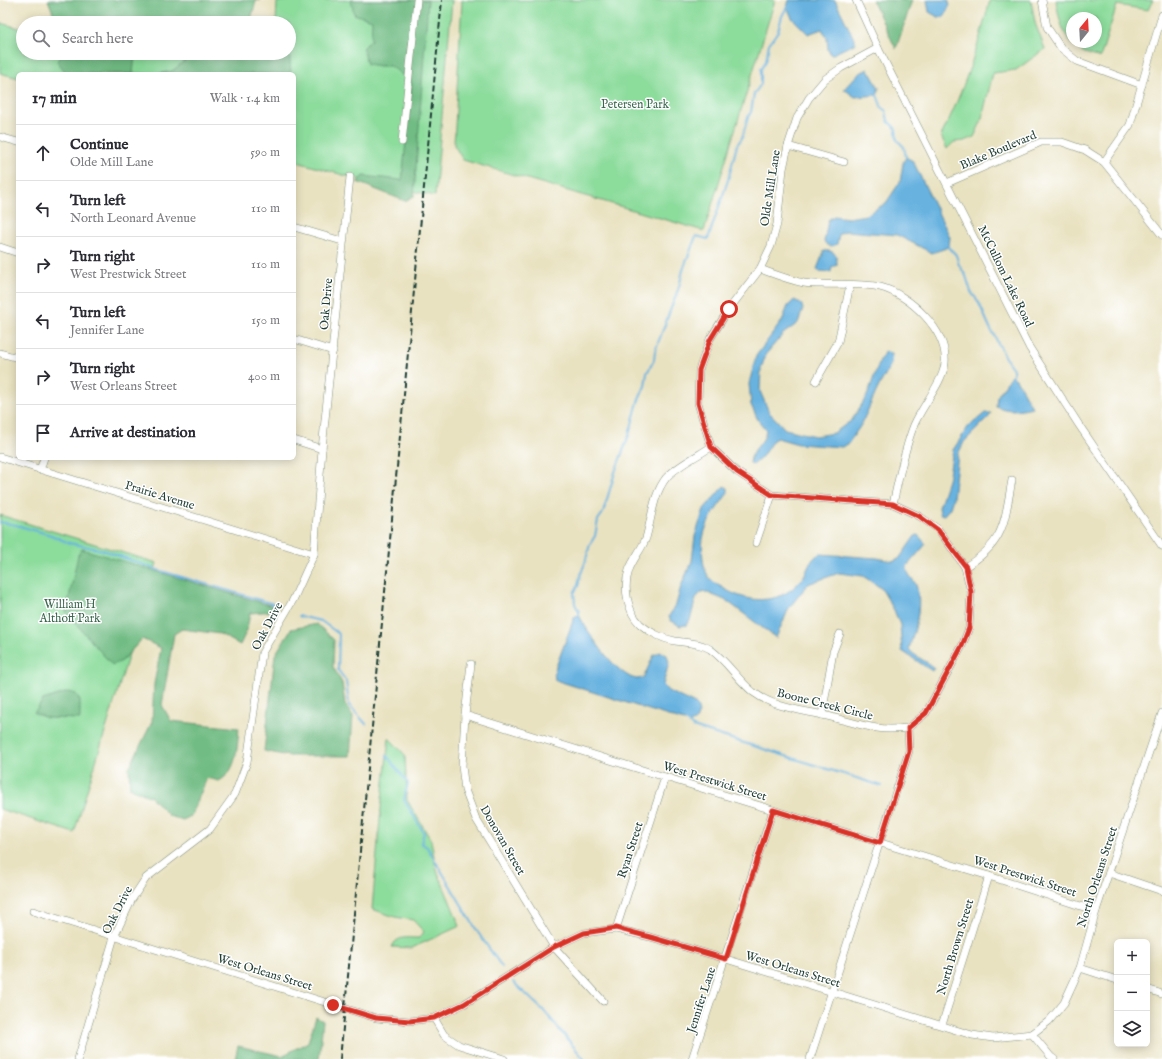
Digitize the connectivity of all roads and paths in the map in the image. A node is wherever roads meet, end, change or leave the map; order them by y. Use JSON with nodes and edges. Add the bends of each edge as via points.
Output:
{"nodes":[{"id":1,"x":417,"y":0,"type":"edge"},
{"id":2,"x":856,"y":0,"type":"edge"},
{"id":3,"x":1042,"y":0,"type":"edge"},
{"id":4,"x":1162,"y":15,"type":"edge"},
{"id":5,"x":878,"y":48,"type":"junction"},
{"id":6,"x":1142,"y":85,"type":"junction"},
{"id":7,"x":0,"y":137,"type":"edge"},
{"id":8,"x":16,"y":141,"type":"edge"},
{"id":9,"x":402,"y":142,"type":"dead end"},
{"id":10,"x":788,"y":146,"type":"junction"},
{"id":11,"x":844,"y":162,"type":"dead end"},
{"id":12,"x":1104,"y":162,"type":"junction"},
{"id":13,"x":350,"y":177,"type":"dead end"},
{"id":14,"x":947,"y":183,"type":"junction"},
{"id":15,"x":296,"y":228,"type":"edge"},
{"id":16,"x":1162,"y":235,"type":"edge"},
{"id":17,"x":342,"y":241,"type":"junction"},
{"id":18,"x":0,"y":247,"type":"edge"},
{"id":19,"x":16,"y":252,"type":"edge"},
{"id":20,"x":760,"y":269,"type":"junction"},
{"id":21,"x":850,"y":285,"type":"junction"},
{"id":22,"x":296,"y":340,"type":"edge"},
{"id":23,"x":333,"y":351,"type":"junction"},
{"id":24,"x":0,"y":353,"type":"edge"},
{"id":25,"x":16,"y":357,"type":"edge"},
{"id":26,"x":816,"y":381,"type":"dead end"},
{"id":27,"x":296,"y":441,"type":"edge"},
{"id":28,"x":711,"y":447,"type":"junction"},
{"id":29,"x":322,"y":449,"type":"junction"},
{"id":30,"x":0,"y":457,"type":"edge"},
{"id":31,"x":43,"y":460,"type":"edge"},
{"id":32,"x":40,"y":470,"type":"junction"},
{"id":33,"x":1012,"y":480,"type":"dead end"},
{"id":34,"x":772,"y":495,"type":"junction"},
{"id":35,"x":893,"y":504,"type":"junction"},
{"id":36,"x":756,"y":543,"type":"dead end"},
{"id":37,"x":1162,"y":546,"type":"edge"},
{"id":38,"x":314,"y":554,"type":"junction"},
{"id":39,"x":966,"y":567,"type":"junction"},
{"id":40,"x":840,"y":634,"type":"dead end"},
{"id":41,"x":470,"y":664,"type":"dead end"},
{"id":42,"x":1162,"y":713,"type":"edge"},
{"id":43,"x":465,"y":715,"type":"junction"},
{"id":44,"x":822,"y":715,"type":"junction"},
{"id":45,"x":908,"y":728,"type":"junction"},
{"id":46,"x":665,"y":777,"type":"junction"},
{"id":47,"x":773,"y":810,"type":"junction"},
{"id":48,"x":880,"y":843,"type":"junction"},
{"id":49,"x":1109,"y":873,"type":"junction"},
{"id":50,"x":989,"y":876,"type":"junction"},
{"id":51,"x":1162,"y":891,"type":"edge"},
{"id":52,"x":33,"y":911,"type":"dead end"},
{"id":53,"x":1096,"y":912,"type":"junction"},
{"id":54,"x":616,"y":928,"type":"junction"},
{"id":55,"x":114,"y":937,"type":"junction"},
{"id":56,"x":554,"y":947,"type":"junction"},
{"id":57,"x":726,"y":959,"type":"junction"},
{"id":58,"x":1080,"y":968,"type":"junction"},
{"id":59,"x":1114,"y":979,"type":"edge"},
{"id":60,"x":1150,"y":990,"type":"edge"},
{"id":61,"x":832,"y":992,"type":"junction"},
{"id":62,"x":1162,"y":994,"type":"edge"},
{"id":63,"x":603,"y":1001,"type":"dead end"},
{"id":64,"x":434,"y":1018,"type":"junction"},
{"id":65,"x":942,"y":1025,"type":"junction"},
{"id":66,"x":1032,"y":1034,"type":"junction"},
{"id":67,"x":78,"y":1059,"type":"edge"},
{"id":68,"x":504,"y":1059,"type":"edge"},
{"id":69,"x":692,"y":1059,"type":"edge"},
{"id":70,"x":810,"y":1059,"type":"edge"},
{"id":71,"x":1054,"y":1059,"type":"edge"}],
"edges":[{"from":1,"to":9,"type":"street"},
{"from":2,"to":5,"type":"street","name":"McCullom Lake Road"},
{"from":3,"to":6,"type":"street","via":[[1047,27],[1061,48],[1077,62]]},
{"from":4,"to":6,"type":"street"},
{"from":5,"to":10,"type":"street","name":"Olde Mill Lane","via":[[825,79],[797,118]]},
{"from":5,"to":14,"type":"street","name":"McCullom Lake Road"},
{"from":6,"to":12,"type":"street","via":[[1130,126]]},
{"from":7,"to":8,"type":"street"},
{"from":10,"to":11,"type":"street"},
{"from":10,"to":20,"type":"street","name":"Olde Mill Lane","via":[[777,224],[771,246]]},
{"from":12,"to":14,"type":"street","name":"Blake Boulevard","via":[[1085,150],[1062,142],[1041,142]]},
{"from":12,"to":16,"type":"street","name":"Blake Boulevard"},
{"from":13,"to":17,"type":"street","name":"Oak Drive"},
{"from":14,"to":37,"type":"street","name":"McCullom Lake Road","via":[[1029,347]]},
{"from":15,"to":17,"type":"street"},
{"from":17,"to":23,"type":"street","name":"Oak Drive"},
{"from":18,"to":19,"type":"street"},
{"from":20,"to":21,"type":"street","via":[[804,283]]},
{"from":20,"to":28,"type":"street","name":"Olde Mill Lane","via":[[729,309],[710,340],[699,370],[698,403]]},
{"from":21,"to":26,"type":"street","via":[[838,342]]},
{"from":21,"to":35,"type":"street","via":[[880,287],[911,303],[936,331],[942,344],[945,362],[941,377],[914,426]]},
{"from":22,"to":23,"type":"street"},
{"from":23,"to":29,"type":"street","name":"Oak Drive"},
{"from":24,"to":25,"type":"street"},
{"from":27,"to":29,"type":"street"},
{"from":28,"to":34,"type":"street","name":"Olde Mill Lane","via":[[737,472]]},
{"from":28,"to":44,"type":"street","name":"Boone Creek Circle","via":[[666,478],[654,500],[645,540],[629,570],[626,584],[631,610],[640,623],[656,635],[708,648],[723,659],[753,692],[770,702]]},
{"from":29,"to":38,"type":"street","name":"Oak Drive"},
{"from":30,"to":32,"type":"street","name":"Prairie Avenue"},
{"from":31,"to":32,"type":"street"},
{"from":32,"to":38,"type":"street","name":"Prairie Avenue"},
{"from":33,"to":39,"type":"street","via":[[1004,524],[995,542],[980,558]]},
{"from":34,"to":35,"type":"street","name":"Olde Mill Lane"},
{"from":34,"to":36,"type":"street"},
{"from":35,"to":39,"type":"street","name":"Olde Mill Lane","via":[[919,516],[938,530]]},
{"from":38,"to":55,"type":"street","name":"Oak Drive","via":[[262,653],[247,762],[235,794],[210,829],[146,878],[132,899]]},
{"from":39,"to":45,"type":"street","name":"Olde Mill Lane","via":[[971,592],[969,628],[926,713]]},
{"from":40,"to":44,"type":"street","via":[[833,652]]},
{"from":41,"to":43,"type":"street","name":"Donovan Street"},
{"from":42,"to":49,"type":"street","name":"North Orleans Street"},
{"from":43,"to":46,"type":"street","name":"West Prestwick Street"},
{"from":43,"to":56,"type":"street","name":"Donovan Street","via":[[462,766],[465,790],[476,819]]},
{"from":44,"to":45,"type":"street","name":"Boone Creek Circle","via":[[877,728]]},
{"from":45,"to":48,"type":"street","via":[[909,751]]},
{"from":46,"to":47,"type":"street","name":"West Prestwick Street"},
{"from":46,"to":54,"type":"street","name":"Ryan Street"},
{"from":47,"to":48,"type":"street","name":"West Prestwick Street"},
{"from":47,"to":57,"type":"street","name":"Jennifer Lane"},
{"from":48,"to":50,"type":"street","name":"West Prestwick Street"},
{"from":48,"to":61,"type":"street"},
{"from":49,"to":51,"type":"street"},
{"from":49,"to":53,"type":"street","name":"North Orleans Street"},
{"from":50,"to":53,"type":"street","name":"West Prestwick Street"},
{"from":50,"to":65,"type":"street","name":"North Brown Street"},
{"from":52,"to":55,"type":"street","name":"West Orleans Street"},
{"from":53,"to":58,"type":"street","name":"North Orleans Street"},
{"from":54,"to":56,"type":"street","name":"West Orleans Street","via":[[584,933]]},
{"from":54,"to":57,"type":"street","name":"West Orleans Street"},
{"from":55,"to":64,"type":"street","name":"West Orleans Street","via":[[376,1018],[410,1021]]},
{"from":55,"to":67,"type":"street","name":"Oak Drive"},
{"from":56,"to":63,"type":"street","name":"Donovan Street"},
{"from":56,"to":64,"type":"street","name":"West Orleans Street","via":[[464,1004]]},
{"from":57,"to":61,"type":"street","name":"West Orleans Street"},
{"from":57,"to":69,"type":"street","name":"Jennifer Lane"},
{"from":58,"to":59,"type":"street"},
{"from":58,"to":66,"type":"street","name":"North Orleans Street","via":[[1064,1003],[1049,1022]]},
{"from":60,"to":62,"type":"street"},
{"from":61,"to":65,"type":"street","name":"West Orleans Street"},
{"from":61,"to":70,"type":"street"},
{"from":64,"to":68,"type":"street","via":[[444,1035],[459,1045]]},
{"from":65,"to":66,"type":"street","name":"West Orleans Street","via":[[972,1035],[993,1038]]},
{"from":66,"to":71,"type":"street"}]}
